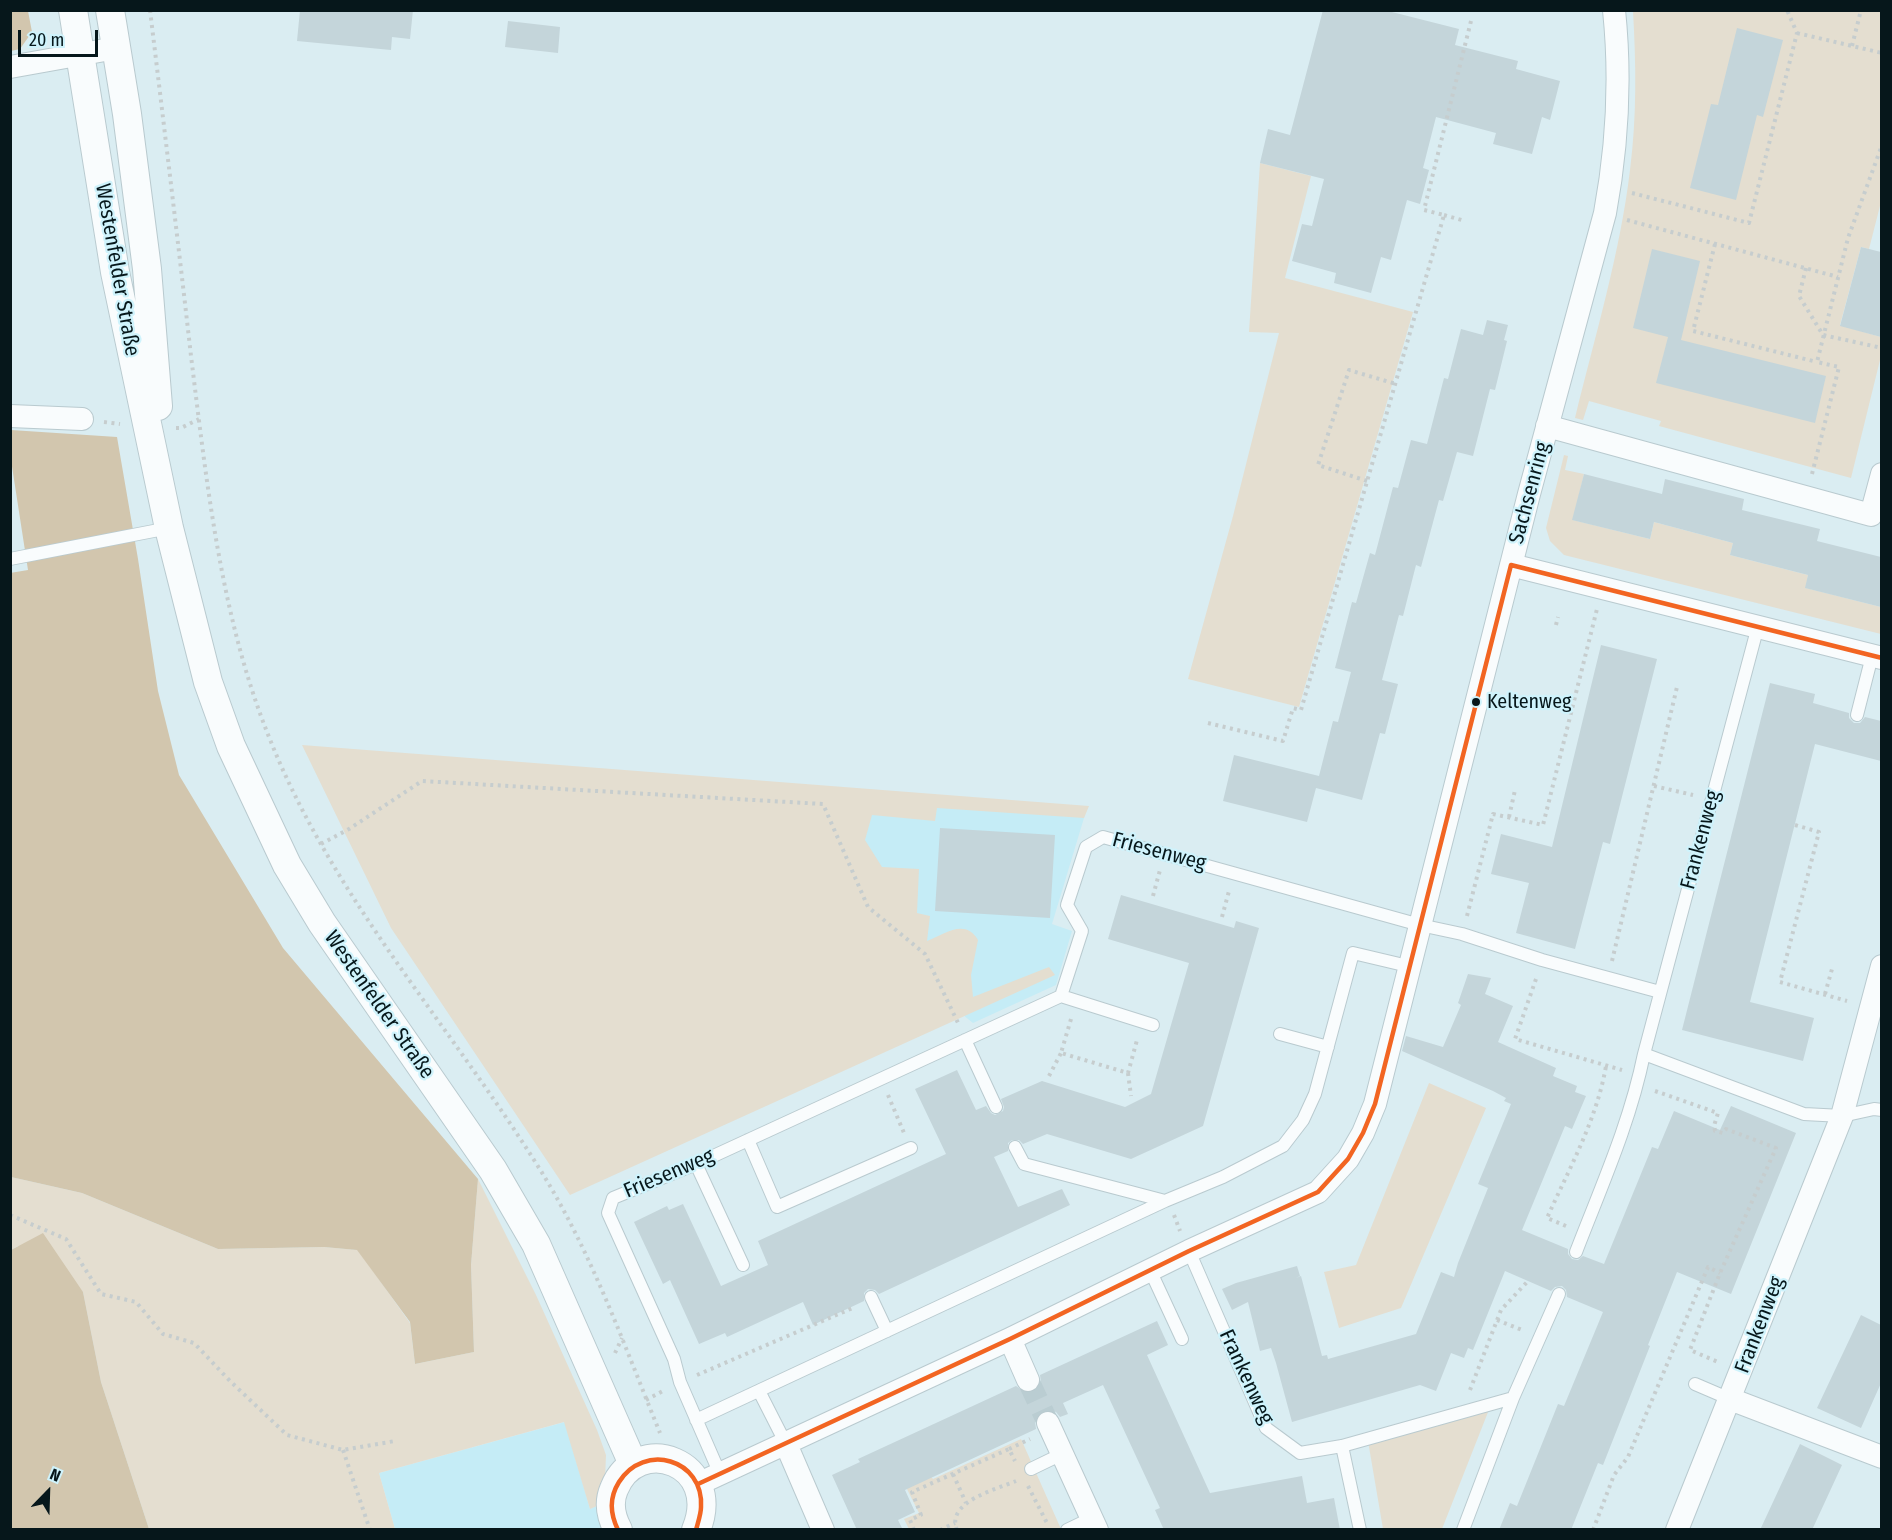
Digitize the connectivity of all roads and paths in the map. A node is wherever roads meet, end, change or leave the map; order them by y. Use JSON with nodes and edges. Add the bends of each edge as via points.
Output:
{"nodes":[{"id":1,"x":73,"y":10,"type":"edge"},
{"id":2,"x":110,"y":10,"type":"edge"},
{"id":3,"x":150,"y":10,"type":"edge"},
{"id":4,"x":1614,"y":10,"type":"edge"},
{"id":5,"x":1787,"y":10,"type":"edge"},
{"id":6,"x":1861,"y":10,"type":"edge"},
{"id":7,"x":1471,"y":21,"type":"dead end"},
{"id":8,"x":1797,"y":33,"type":"junction"},
{"id":9,"x":1852,"y":46,"type":"junction"},
{"id":10,"x":116,"y":48,"type":"junction"},
{"id":11,"x":1881,"y":53,"type":"edge"},
{"id":12,"x":80,"y":54,"type":"junction"},
{"id":13,"x":10,"y":66,"type":"edge"},
{"id":14,"x":1881,"y":145,"type":"edge"},
{"id":15,"x":1610,"y":187,"type":"junction"},
{"id":16,"x":1605,"y":213,"type":"junction"},
{"id":17,"x":1444,"y":215,"type":"junction"},
{"id":18,"x":1465,"y":221,"type":"dead end"},
{"id":19,"x":1715,"y":244,"type":"junction"},
{"id":20,"x":1806,"y":268,"type":"junction"},
{"id":21,"x":1838,"y":277,"type":"junction"},
{"id":22,"x":1823,"y":334,"type":"junction"},
{"id":23,"x":1881,"y":348,"type":"edge"},
{"id":24,"x":1817,"y":362,"type":"junction"},
{"id":25,"x":1396,"y":384,"type":"junction"},
{"id":26,"x":10,"y":416,"type":"edge"},
{"id":27,"x":82,"y":419,"type":"dead end"},
{"id":28,"x":1547,"y":426,"type":"junction"},
{"id":29,"x":1881,"y":474,"type":"edge"},
{"id":30,"x":1367,"y":481,"type":"junction"},
{"id":31,"x":1806,"y":497,"type":"junction"},
{"id":32,"x":169,"y":528,"type":"junction"},
{"id":33,"x":10,"y":560,"type":"edge"},
{"id":34,"x":1511,"y":564,"type":"junction"},
{"id":35,"x":1603,"y":588,"type":"junction"},
{"id":36,"x":1558,"y":617,"type":"dead end"},
{"id":37,"x":1556,"y":626,"type":"dead end"},
{"id":38,"x":1758,"y":626,"type":"junction"},
{"id":39,"x":1877,"y":657,"type":"edge"},
{"id":40,"x":1677,"y":687,"type":"dead end"},
{"id":41,"x":1857,"y":714,"type":"dead end"},
{"id":42,"x":1208,"y":723,"type":"dead end"},
{"id":43,"x":1654,"y":786,"type":"junction"},
{"id":44,"x":1515,"y":790,"type":"dead end"},
{"id":45,"x":1712,"y":799,"type":"junction"},
{"id":46,"x":1509,"y":817,"type":"junction"},
{"id":47,"x":1795,"y":825,"type":"dead end"},
{"id":48,"x":321,"y":843,"type":"junction"},
{"id":49,"x":1234,"y":873,"type":"junction"},
{"id":50,"x":1222,"y":917,"type":"dead end"},
{"id":51,"x":1420,"y":925,"type":"junction"},
{"id":52,"x":1462,"y":934,"type":"junction"},
{"id":53,"x":1542,"y":960,"type":"junction"},
{"id":54,"x":1408,"y":966,"type":"junction"},
{"id":55,"x":1881,"y":966,"type":"edge"},
{"id":56,"x":1830,"y":968,"type":"dead end"},
{"id":57,"x":1608,"y":978,"type":"junction"},
{"id":58,"x":1660,"y":992,"type":"junction"},
{"id":59,"x":1825,"y":994,"type":"junction"},
{"id":60,"x":1061,"y":996,"type":"junction"},
{"id":61,"x":1077,"y":1001,"type":"junction"},
{"id":62,"x":1871,"y":1007,"type":"junction"},
{"id":63,"x":1148,"y":1023,"type":"joint"},
{"id":64,"x":1280,"y":1034,"type":"dead end"},
{"id":65,"x":965,"y":1040,"type":"junction"},
{"id":66,"x":1328,"y":1047,"type":"junction"},
{"id":67,"x":1061,"y":1053,"type":"junction"},
{"id":68,"x":1644,"y":1054,"type":"junction"},
{"id":69,"x":1606,"y":1066,"type":"junction"},
{"id":70,"x":1128,"y":1073,"type":"junction"},
{"id":71,"x":1049,"y":1076,"type":"dead end"},
{"id":72,"x":1639,"y":1079,"type":"junction"},
{"id":73,"x":1131,"y":1096,"type":"dead end"},
{"id":74,"x":891,"y":1104,"type":"dead end"},
{"id":75,"x":996,"y":1107,"type":"dead end"},
{"id":76,"x":1881,"y":1110,"type":"edge"},
{"id":77,"x":1842,"y":1116,"type":"junction"},
{"id":78,"x":748,"y":1140,"type":"junction"},
{"id":79,"x":1016,"y":1147,"type":"dead end"},
{"id":80,"x":911,"y":1148,"type":"joint"},
{"id":81,"x":696,"y":1164,"type":"junction"},
{"id":82,"x":1165,"y":1201,"type":"junction"},
{"id":83,"x":10,"y":1215,"type":"edge"},
{"id":84,"x":1583,"y":1233,"type":"junction"},
{"id":85,"x":1189,"y":1251,"type":"junction"},
{"id":86,"x":1576,"y":1252,"type":"dead end"},
{"id":87,"x":743,"y":1265,"type":"dead end"},
{"id":88,"x":1150,"y":1270,"type":"junction"},
{"id":89,"x":1720,"y":1273,"type":"junction"},
{"id":90,"x":1528,"y":1281,"type":"dead end"},
{"id":91,"x":1559,"y":1294,"type":"dead end"},
{"id":92,"x":872,"y":1298,"type":"joint"},
{"id":93,"x":1497,"y":1320,"type":"junction"},
{"id":94,"x":887,"y":1331,"type":"junction"},
{"id":95,"x":1540,"y":1337,"type":"junction"},
{"id":96,"x":1010,"y":1339,"type":"junction"},
{"id":97,"x":1182,"y":1339,"type":"dead end"},
{"id":98,"x":1690,"y":1350,"type":"dead end"},
{"id":99,"x":1028,"y":1380,"type":"tunnel mouth"},
{"id":100,"x":680,"y":1382,"type":"junction"},
{"id":101,"x":1695,"y":1384,"type":"dead end"},
{"id":102,"x":759,"y":1391,"type":"junction"},
{"id":103,"x":1513,"y":1398,"type":"junction"},
{"id":104,"x":1730,"y":1399,"type":"junction"},
{"id":105,"x":1462,"y":1412,"type":"junction"},
{"id":106,"x":696,"y":1420,"type":"junction"},
{"id":107,"x":1048,"y":1423,"type":"tunnel mouth"},
{"id":108,"x":662,"y":1438,"type":"dead end"},
{"id":109,"x":395,"y":1441,"type":"dead end"},
{"id":110,"x":786,"y":1444,"type":"junction"},
{"id":111,"x":1342,"y":1446,"type":"junction"},
{"id":112,"x":343,"y":1450,"type":"junction"},
{"id":113,"x":1062,"y":1454,"type":"junction"},
{"id":114,"x":1881,"y":1457,"type":"edge"},
{"id":115,"x":633,"y":1464,"type":"junction"},
{"id":116,"x":1025,"y":1469,"type":"joint"},
{"id":117,"x":953,"y":1474,"type":"junction"},
{"id":118,"x":709,"y":1479,"type":"junction"},
{"id":119,"x":966,"y":1503,"type":"junction"},
{"id":120,"x":955,"y":1523,"type":"junction"},
{"id":121,"x":1094,"y":1524,"type":"edge"},
{"id":122,"x":370,"y":1530,"type":"edge"},
{"id":123,"x":618,"y":1530,"type":"edge"},
{"id":124,"x":696,"y":1530,"type":"edge"},
{"id":125,"x":823,"y":1530,"type":"edge"},
{"id":126,"x":914,"y":1530,"type":"edge"},
{"id":127,"x":940,"y":1530,"type":"edge"},
{"id":128,"x":957,"y":1530,"type":"edge"},
{"id":129,"x":1050,"y":1530,"type":"edge"},
{"id":130,"x":1067,"y":1530,"type":"edge"},
{"id":131,"x":1360,"y":1530,"type":"edge"},
{"id":132,"x":1463,"y":1530,"type":"edge"},
{"id":133,"x":1593,"y":1530,"type":"edge"},
{"id":134,"x":1677,"y":1530,"type":"edge"}],
"edges":[{"from":1,"to":12,"type":"street","name":"Westenfelder Straße"},
{"from":2,"to":10,"type":"street","name":"Westenfelder Straße"},
{"from":3,"to":48,"type":"path","via":[[199,419],[232,617],[271,743]]},
{"from":4,"to":15,"type":"street","name":"Sachsenring","via":[[1616,115]]},
{"from":5,"to":8,"type":"path"},
{"from":6,"to":9,"type":"path"},
{"from":7,"to":17,"type":"path","via":[[1424,210]]},
{"from":8,"to":9,"type":"path"},
{"from":8,"to":15,"type":"path","via":[[1749,223]]},
{"from":9,"to":11,"type":"path"},
{"from":10,"to":12,"type":"street"},
{"from":10,"to":32,"type":"street","name":"Westenfelder Straße","via":[[147,269]]},
{"from":12,"to":13,"type":"street"},
{"from":12,"to":32,"type":"street","name":"Westenfelder Straße","via":[[115,272]]},
{"from":14,"to":21,"type":"path"},
{"from":15,"to":16,"type":"street","name":"Sachsenring"},
{"from":16,"to":19,"type":"path"},
{"from":16,"to":28,"type":"street","name":"Sachsenring"},
{"from":17,"to":18,"type":"path"},
{"from":17,"to":25,"type":"path"},
{"from":19,"to":20,"type":"path"},
{"from":19,"to":24,"type":"path","via":[[1693,331]]},
{"from":20,"to":21,"type":"path"},
{"from":20,"to":22,"type":"path","via":[[1799,296]]},
{"from":21,"to":22,"type":"path"},
{"from":22,"to":23,"type":"path"},
{"from":22,"to":24,"type":"path"},
{"from":24,"to":31,"type":"path","via":[[1839,367]]},
{"from":25,"to":30,"type":"path"},
{"from":25,"to":30,"type":"path","via":[[1349,370],[1318,465]]},
{"from":26,"to":27,"type":"street"},
{"from":28,"to":31,"type":"street","name":"Sachsenring"},
{"from":28,"to":34,"type":"street","name":"Sachsenring"},
{"from":29,"to":31,"type":"street","name":"Sachsenring","via":[[1871,514]]},
{"from":30,"to":42,"type":"path","via":[[1301,710],[1293,708],[1283,741]]},
{"from":32,"to":33,"type":"lane"},
{"from":32,"to":115,"type":"street","name":"Westenfelder Straße","via":[[208,682],[231,746],[287,865],[360,980],[493,1170],[536,1244]]},
{"from":34,"to":35,"type":"street"},
{"from":34,"to":51,"type":"street","name":"Sachsenring"},
{"from":35,"to":38,"type":"street"},
{"from":35,"to":46,"type":"path","via":[[1543,825]]},
{"from":36,"to":37,"type":"path"},
{"from":38,"to":39,"type":"street"},
{"from":38,"to":45,"type":"lane","name":"Frankenweg"},
{"from":39,"to":41,"type":"lane"},
{"from":40,"to":43,"type":"path"},
{"from":43,"to":45,"type":"path"},
{"from":43,"to":57,"type":"path"},
{"from":44,"to":46,"type":"path"},
{"from":45,"to":58,"type":"lane","name":"Frankenweg"},
{"from":46,"to":52,"type":"path","via":[[1493,814]]},
{"from":47,"to":59,"type":"path","via":[[1820,832],[1780,982]]},
{"from":48,"to":65,"type":"path","via":[[422,781],[823,804],[868,907],[925,954]]},
{"from":48,"to":108,"type":"path","via":[[359,907],[537,1163],[602,1289]]},
{"from":49,"to":50,"type":"path"},
{"from":49,"to":51,"type":"lane","name":"Friesenweg"},
{"from":49,"to":60,"type":"lane","name":"Friesenweg","via":[[1103,837],[1086,847],[1067,905],[1082,931]]},
{"from":51,"to":52,"type":"lane","name":"Friesenweg"},
{"from":51,"to":54,"type":"street","name":"Sachsenring"},
{"from":52,"to":53,"type":"lane","name":"Friesenweg"},
{"from":53,"to":57,"type":"lane","name":"Friesenweg"},
{"from":53,"to":69,"type":"path","via":[[1515,1039]]},
{"from":54,"to":66,"type":"lane","via":[[1353,953]]},
{"from":54,"to":85,"type":"street","name":"Sachsenring","via":[[1375,1104],[1348,1159],[1318,1192]]},
{"from":55,"to":62,"type":"street","name":"Frankenweg"},
{"from":56,"to":59,"type":"path"},
{"from":57,"to":58,"type":"lane","name":"Friesenweg"},
{"from":58,"to":68,"type":"lane","name":"Frankenweg"},
{"from":59,"to":62,"type":"path"},
{"from":60,"to":61,"type":"lane"},
{"from":60,"to":65,"type":"lane","name":"Friesenweg"},
{"from":61,"to":63,"type":"lane"},
{"from":61,"to":67,"type":"path"},
{"from":62,"to":77,"type":"street","name":"Frankenweg"},
{"from":63,"to":70,"type":"path"},
{"from":64,"to":66,"type":"lane"},
{"from":65,"to":75,"type":"lane"},
{"from":65,"to":78,"type":"lane","name":"Friesenweg"},
{"from":66,"to":82,"type":"lane","via":[[1316,1094],[1283,1146]]},
{"from":67,"to":70,"type":"path"},
{"from":67,"to":71,"type":"path"},
{"from":68,"to":72,"type":"lane","name":"Frankenweg"},
{"from":68,"to":77,"type":"lane","via":[[1804,1114]]},
{"from":69,"to":72,"type":"path"},
{"from":69,"to":84,"type":"path","via":[[1594,1111],[1547,1218]]},
{"from":70,"to":73,"type":"path"},
{"from":72,"to":84,"type":"lane","name":"Frankenweg"},
{"from":72,"to":89,"type":"path","via":[[1718,1113],[1716,1131],[1723,1133],[1726,1129],[1776,1148]]},
{"from":74,"to":80,"type":"path"},
{"from":76,"to":77,"type":"lane"},
{"from":77,"to":104,"type":"street","name":"Frankenweg"},
{"from":78,"to":80,"type":"lane","via":[[777,1207]]},
{"from":78,"to":81,"type":"lane","name":"Friesenweg"},
{"from":79,"to":82,"type":"lane","via":[[1024,1164]]},
{"from":81,"to":87,"type":"lane"},
{"from":81,"to":100,"type":"lane","name":"Friesenweg","via":[[613,1198],[608,1214],[674,1359]]},
{"from":82,"to":85,"type":"path"},
{"from":82,"to":94,"type":"lane"},
{"from":83,"to":112,"type":"path","via":[[66,1239],[101,1294],[136,1302],[163,1334],[194,1343],[287,1435]]},
{"from":84,"to":86,"type":"lane","name":"Frankenweg"},
{"from":85,"to":88,"type":"street","name":"Sachsenring"},
{"from":85,"to":111,"type":"lane","name":"Frankenweg","via":[[1266,1428],[1300,1453]]},
{"from":88,"to":96,"type":"street","name":"Sachsenring"},
{"from":88,"to":97,"type":"lane"},
{"from":89,"to":98,"type":"path"},
{"from":89,"to":133,"type":"path","via":[[1708,1267]]},
{"from":90,"to":93,"type":"path","via":[[1501,1310]]},
{"from":91,"to":95,"type":"lane"},
{"from":92,"to":94,"type":"lane"},
{"from":92,"to":100,"type":"path"},
{"from":93,"to":95,"type":"path"},
{"from":93,"to":105,"type":"path"},
{"from":94,"to":102,"type":"lane"},
{"from":95,"to":103,"type":"lane"},
{"from":96,"to":99,"type":"street"},
{"from":96,"to":110,"type":"street","name":"Sachsenring"},
{"from":100,"to":106,"type":"lane","name":"Friesenweg"},
{"from":101,"to":104,"type":"lane"},
{"from":102,"to":106,"type":"lane"},
{"from":102,"to":110,"type":"lane"},
{"from":103,"to":105,"type":"lane","name":"Frankenweg"},
{"from":103,"to":132,"type":"lane"},
{"from":104,"to":114,"type":"street","name":"Frankenweg"},
{"from":104,"to":134,"type":"street","name":"Frankenweg"},
{"from":105,"to":111,"type":"lane","name":"Frankenweg"},
{"from":106,"to":118,"type":"lane","name":"Friesenweg"},
{"from":107,"to":113,"type":"street"},
{"from":109,"to":112,"type":"path"},
{"from":110,"to":118,"type":"street","name":"Sachsenring"},
{"from":110,"to":125,"type":"street"},
{"from":111,"to":131,"type":"lane"},
{"from":112,"to":122,"type":"path"},
{"from":113,"to":116,"type":"lane"},
{"from":113,"to":121,"type":"street"},
{"from":115,"to":118,"type":"street","via":[[672,1461]]},
{"from":115,"to":123,"type":"street","via":[[612,1494],[613,1521]]},
{"from":116,"to":117,"type":"path","via":[[1009,1449]]},
{"from":117,"to":119,"type":"path"},
{"from":117,"to":126,"type":"path","via":[[912,1492],[921,1515],[910,1520]]},
{"from":118,"to":124,"type":"street"},
{"from":119,"to":120,"type":"path","via":[[956,1514]]},
{"from":119,"to":129,"type":"path","via":[[1024,1478]]},
{"from":120,"to":127,"type":"path"},
{"from":120,"to":128,"type":"path"},
{"from":121,"to":130,"type":"lane"}]}
